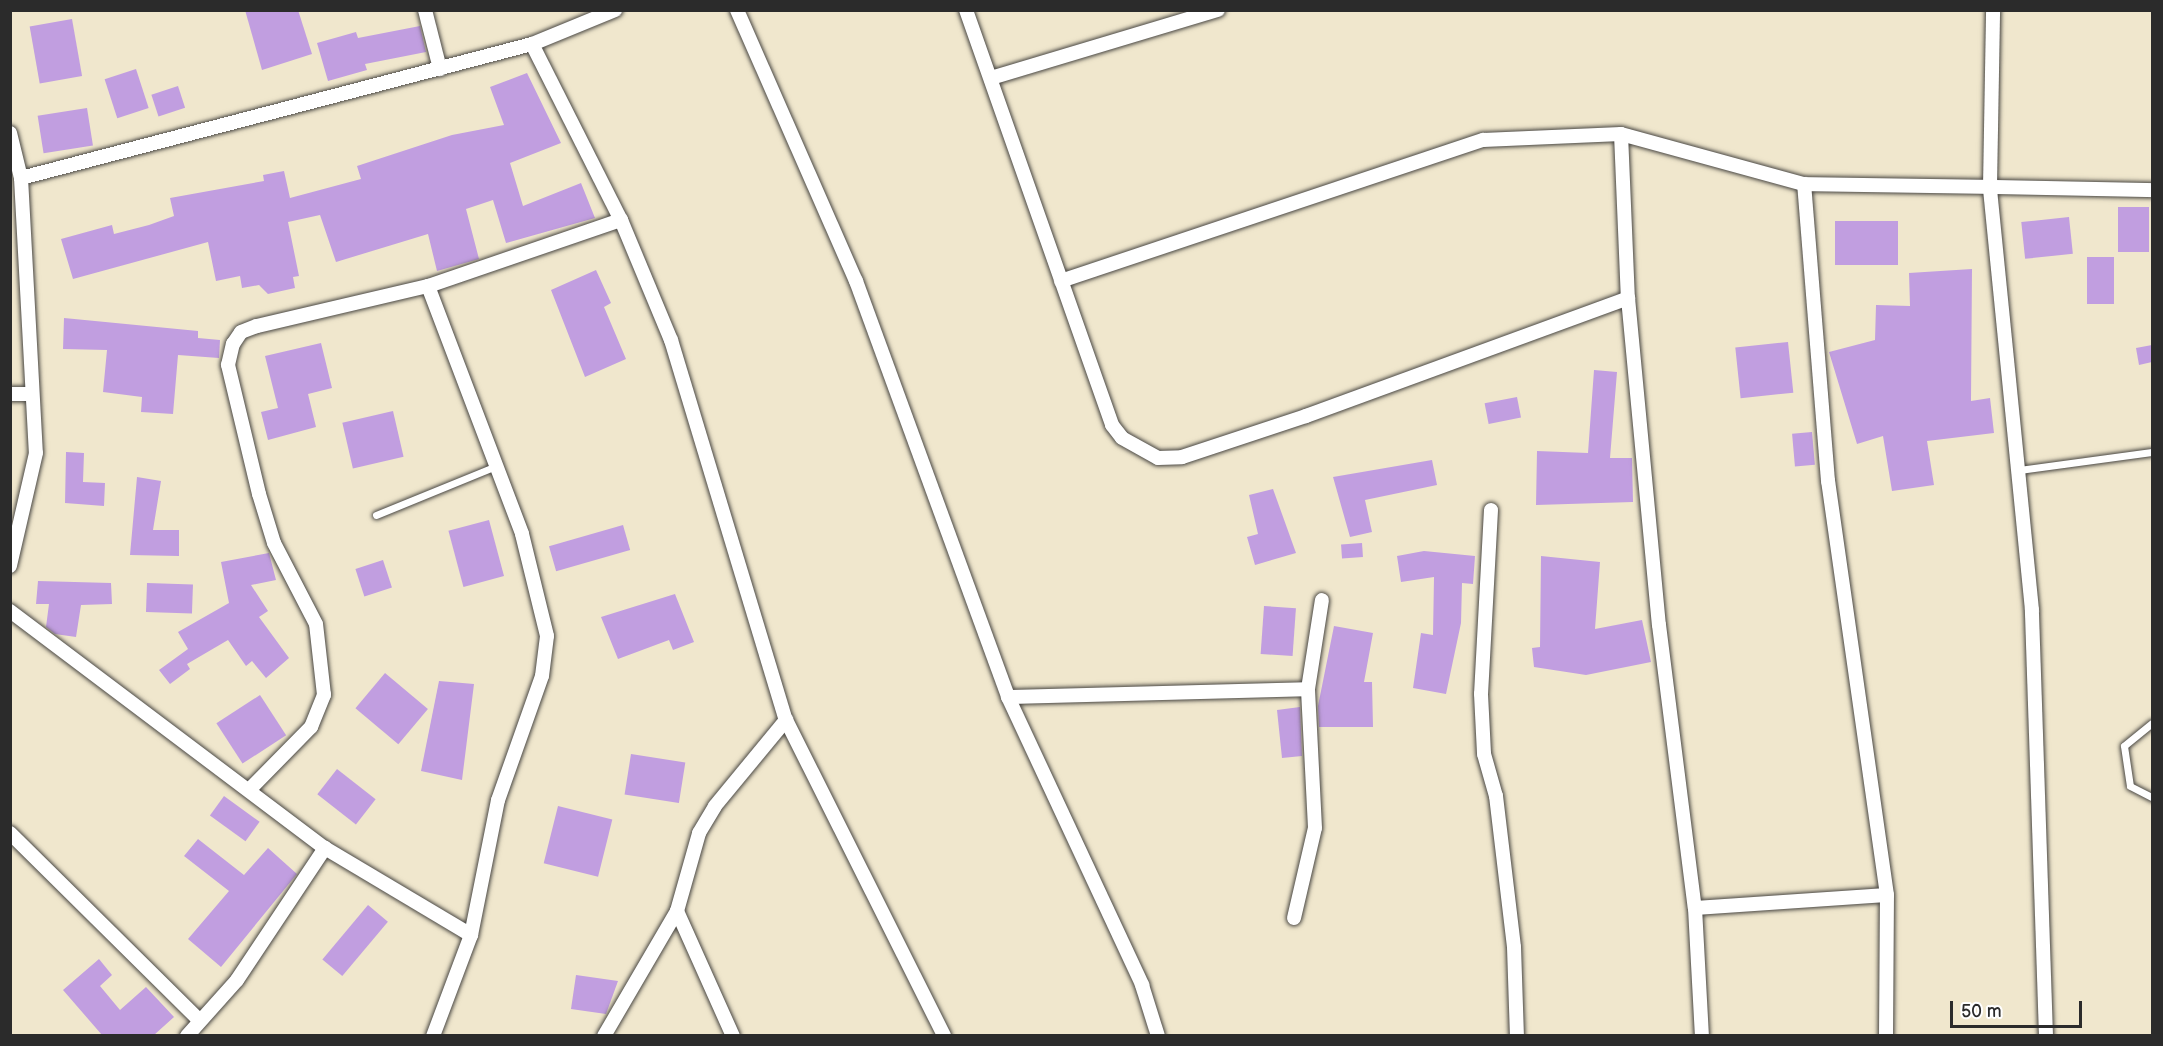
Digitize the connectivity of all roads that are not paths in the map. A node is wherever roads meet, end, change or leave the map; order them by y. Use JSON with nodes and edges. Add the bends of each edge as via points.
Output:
{"nodes":[{"id":1,"x":425,"y":10,"type":"edge"},
{"id":2,"x":615,"y":10,"type":"edge"},
{"id":3,"x":737,"y":10,"type":"edge"},
{"id":4,"x":966,"y":10,"type":"edge"},
{"id":5,"x":1218,"y":10,"type":"edge"},
{"id":6,"x":1993,"y":10,"type":"edge"},
{"id":7,"x":532,"y":44,"type":"junction"},
{"id":8,"x":440,"y":69,"type":"junction"},
{"id":9,"x":991,"y":78,"type":"junction"},
{"id":10,"x":10,"y":133,"type":"edge"},
{"id":11,"x":1622,"y":134,"type":"junction"},
{"id":12,"x":21,"y":178,"type":"junction"},
{"id":13,"x":1804,"y":184,"type":"junction"},
{"id":14,"x":1990,"y":187,"type":"junction"},
{"id":15,"x":2152,"y":190,"type":"edge"},
{"id":16,"x":16,"y":196,"type":"edge"},
{"id":17,"x":621,"y":220,"type":"junction"},
{"id":18,"x":1061,"y":281,"type":"junction"},
{"id":19,"x":428,"y":286,"type":"junction"},
{"id":20,"x":1628,"y":298,"type":"junction"},
{"id":21,"x":10,"y":394,"type":"edge"},
{"id":22,"x":31,"y":394,"type":"junction"},
{"id":23,"x":2152,"y":452,"type":"edge"},
{"id":24,"x":496,"y":466,"type":"junction"},
{"id":25,"x":2019,"y":470,"type":"junction"},
{"id":26,"x":1491,"y":510,"type":"dead end"},
{"id":27,"x":375,"y":515,"type":"dead end"},
{"id":28,"x":10,"y":566,"type":"edge"},
{"id":29,"x":1322,"y":600,"type":"dead end"},
{"id":30,"x":10,"y":611,"type":"edge"},
{"id":31,"x":1308,"y":689,"type":"junction"},
{"id":32,"x":1008,"y":697,"type":"junction"},
{"id":33,"x":786,"y":720,"type":"junction"},
{"id":34,"x":2152,"y":723,"type":"edge"},
{"id":35,"x":251,"y":788,"type":"junction"},
{"id":36,"x":2152,"y":797,"type":"edge"},
{"id":37,"x":10,"y":833,"type":"edge"},
{"id":38,"x":325,"y":848,"type":"junction"},
{"id":39,"x":1887,"y":895,"type":"junction"},
{"id":40,"x":1695,"y":908,"type":"junction"},
{"id":41,"x":677,"y":911,"type":"junction"},
{"id":42,"x":1294,"y":918,"type":"dead end"},
{"id":43,"x":471,"y":935,"type":"junction"},
{"id":44,"x":200,"y":1021,"type":"junction"},
{"id":45,"x":187,"y":1035,"type":"edge"},
{"id":46,"x":432,"y":1035,"type":"edge"},
{"id":47,"x":604,"y":1035,"type":"edge"},
{"id":48,"x":733,"y":1035,"type":"edge"},
{"id":49,"x":944,"y":1035,"type":"edge"},
{"id":50,"x":1158,"y":1035,"type":"edge"},
{"id":51,"x":1517,"y":1035,"type":"edge"},
{"id":52,"x":1702,"y":1035,"type":"edge"},
{"id":53,"x":1886,"y":1035,"type":"edge"},
{"id":54,"x":2046,"y":1035,"type":"edge"}],
"edges":[{"from":1,"to":8,"type":"street"},
{"from":2,"to":7,"type":"street"},
{"from":3,"to":32,"type":"street","via":[[856,281]]},
{"from":4,"to":9,"type":"street"},
{"from":5,"to":9,"type":"street"},
{"from":6,"to":14,"type":"street"},
{"from":7,"to":8,"type":"street"},
{"from":7,"to":17,"type":"street"},
{"from":8,"to":12,"type":"street"},
{"from":9,"to":18,"type":"street"},
{"from":10,"to":12,"type":"street"},
{"from":11,"to":13,"type":"street"},
{"from":11,"to":18,"type":"street","via":[[1500,138],[1462,145]]},
{"from":11,"to":20,"type":"street"},
{"from":12,"to":16,"type":"street"},
{"from":13,"to":14,"type":"street"},
{"from":13,"to":39,"type":"street","via":[[1828,481]]},
{"from":14,"to":15,"type":"street"},
{"from":14,"to":25,"type":"street"},
{"from":16,"to":22,"type":"street"},
{"from":17,"to":19,"type":"street"},
{"from":17,"to":33,"type":"street","via":[[671,340]]},
{"from":18,"to":20,"type":"street","via":[[1112,424],[1122,438],[1158,458],[1182,457],[1306,416]]},
{"from":19,"to":24,"type":"street"},
{"from":19,"to":35,"type":"street","via":[[257,326],[241,332],[232,344],[228,364],[259,494],[274,543],[316,624],[324,695],[311,727]]},
{"from":20,"to":40,"type":"street","via":[[1659,626]]},
{"from":21,"to":22,"type":"street"},
{"from":22,"to":28,"type":"street","via":[[36,453]]},
{"from":23,"to":25,"type":"lane"},
{"from":24,"to":27,"type":"lane"},
{"from":24,"to":43,"type":"street","via":[[522,534],[547,636],[542,676],[498,800]]},
{"from":25,"to":54,"type":"street","via":[[2032,610]]},
{"from":26,"to":51,"type":"street","via":[[1481,694],[1484,754],[1496,796],[1514,947]]},
{"from":29,"to":31,"type":"street"},
{"from":30,"to":35,"type":"street"},
{"from":31,"to":32,"type":"street"},
{"from":31,"to":42,"type":"street","via":[[1315,828]]},
{"from":32,"to":50,"type":"street","via":[[1059,816],[1142,985]]},
{"from":33,"to":41,"type":"street","via":[[699,833]]},
{"from":33,"to":49,"type":"street"},
{"from":34,"to":36,"type":"lane","via":[[2124,746],[2130,786]]},
{"from":35,"to":38,"type":"street"},
{"from":37,"to":44,"type":"street"},
{"from":38,"to":43,"type":"street"},
{"from":38,"to":44,"type":"street","via":[[237,980]]},
{"from":39,"to":40,"type":"street"},
{"from":39,"to":53,"type":"street"},
{"from":40,"to":52,"type":"street"},
{"from":41,"to":47,"type":"street"},
{"from":41,"to":48,"type":"street"},
{"from":43,"to":46,"type":"street"},
{"from":44,"to":45,"type":"street"}]}
